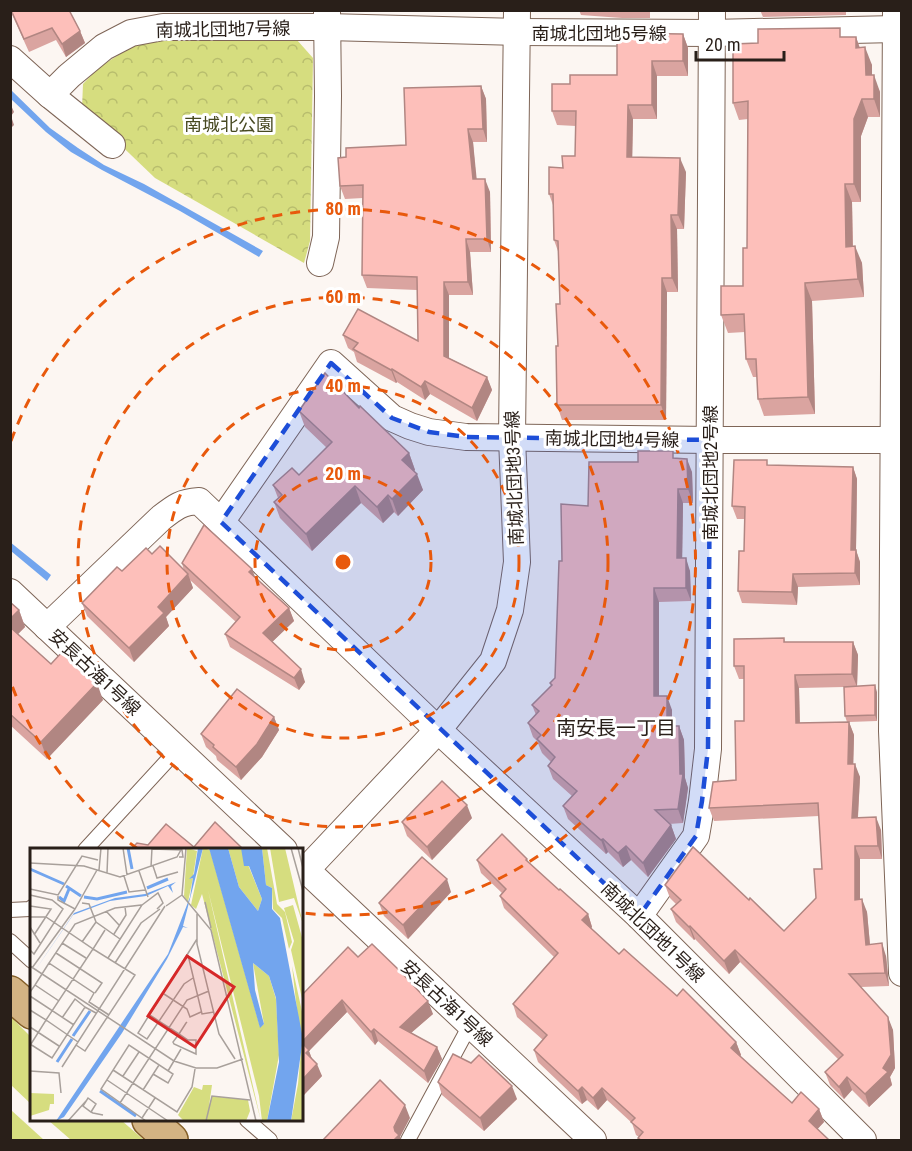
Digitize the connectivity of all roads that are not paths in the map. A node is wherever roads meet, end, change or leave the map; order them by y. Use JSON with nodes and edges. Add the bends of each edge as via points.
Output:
{"nodes":[{"id":1,"x":327,"y":19,"type":"edge"},
{"id":2,"x":896,"y":20,"type":"edge"},
{"id":3,"x":517,"y":21,"type":"edge"},
{"id":4,"x":711,"y":22,"type":"edge"},
{"id":5,"x":10,"y":59,"type":"edge"},
{"id":6,"x":50,"y":95,"type":"junction"},
{"id":7,"x":112,"y":145,"type":"dead end"},
{"id":8,"x":320,"y":262,"type":"dead end"},
{"id":9,"x":512,"y":438,"type":"junction"},
{"id":10,"x":710,"y":440,"type":"junction"},
{"id":11,"x":893,"y":440,"type":"junction"},
{"id":12,"x":221,"y":522,"type":"junction"},
{"id":13,"x":10,"y":592,"type":"edge"},
{"id":14,"x":47,"y":627,"type":"junction"},
{"id":15,"x":438,"y":730,"type":"junction"},
{"id":16,"x":177,"y":750,"type":"junction"},
{"id":17,"x":86,"y":848,"type":"edge"},
{"id":18,"x":283,"y":848,"type":"edge"},
{"id":19,"x":304,"y":868,"type":"edge"},
{"id":20,"x":30,"y":909,"type":"edge"},
{"id":21,"x":10,"y":910,"type":"edge"},
{"id":22,"x":639,"y":916,"type":"junction"},
{"id":23,"x":10,"y":941,"type":"edge"},
{"id":24,"x":30,"y":959,"type":"edge"},
{"id":25,"x":902,"y":973,"type":"edge"},
{"id":26,"x":10,"y":993,"type":"edge"},
{"id":27,"x":30,"y":1010,"type":"edge"},
{"id":28,"x":470,"y":1024,"type":"junction"},
{"id":29,"x":151,"y":1121,"type":"edge"},
{"id":30,"x":249,"y":1121,"type":"edge"},
{"id":31,"x":171,"y":1140,"type":"edge"},
{"id":32,"x":270,"y":1140,"type":"edge"},
{"id":33,"x":408,"y":1140,"type":"edge"},
{"id":34,"x":593,"y":1140,"type":"edge"},
{"id":35,"x":863,"y":1140,"type":"edge"}],
"edges":[{"from":1,"to":3,"type":"street","name":"南城北団地7号線"},
{"from":1,"to":6,"type":"street","name":"南城北団地7号線","via":[[163,27],[131,33],[104,47]]},
{"from":1,"to":8,"type":"street","via":[[326,237]]},
{"from":2,"to":4,"type":"street","name":"南城北団地5号線"},
{"from":2,"to":11,"type":"street"},
{"from":3,"to":4,"type":"street","name":"南城北団地5号線"},
{"from":3,"to":9,"type":"street","name":"南城北団地3号線"},
{"from":4,"to":10,"type":"street","name":"南城北団地2号線"},
{"from":5,"to":6,"type":"street"},
{"from":6,"to":7,"type":"street"},
{"from":9,"to":10,"type":"street","name":"南城北団地4号線"},
{"from":9,"to":12,"type":"street","name":"南城北団地4号線","via":[[448,435],[410,426],[392,418],[331,363]]},
{"from":9,"to":15,"type":"street","name":"南城北団地3号線","via":[[517,562],[510,610],[493,661]]},
{"from":10,"to":11,"type":"street","name":"南城北団地4号線"},
{"from":10,"to":22,"type":"street","name":"南城北団地2号線","via":[[708,749],[702,801],[696,836]]},
{"from":11,"to":25,"type":"street","via":[[892,731]]},
{"from":12,"to":14,"type":"street","name":"南城北団地1号線","via":[[199,501],[174,507]]},
{"from":12,"to":15,"type":"street","name":"南城北団地1号線"},
{"from":13,"to":14,"type":"street","name":"安長古海1号線"},
{"from":14,"to":16,"type":"street","name":"安長古海1号線"},
{"from":15,"to":19,"type":"street","name":"南城北団地3号線"},
{"from":15,"to":22,"type":"street","name":"南城北団地1号線"},
{"from":16,"to":17,"type":"lane"},
{"from":16,"to":18,"type":"street","name":"安長古海1号線"},
{"from":19,"to":28,"type":"street","name":"安長古海1号線"},
{"from":20,"to":21,"type":"lane"},
{"from":22,"to":35,"type":"street","name":"南城北団地1号線"},
{"from":23,"to":24,"type":"lane"},
{"from":26,"to":27,"type":"main road"},
{"from":28,"to":33,"type":"lane"},
{"from":28,"to":34,"type":"street","name":"安長古海1号線"},
{"from":29,"to":31,"type":"main road"},
{"from":30,"to":32,"type":"lane"}]}
